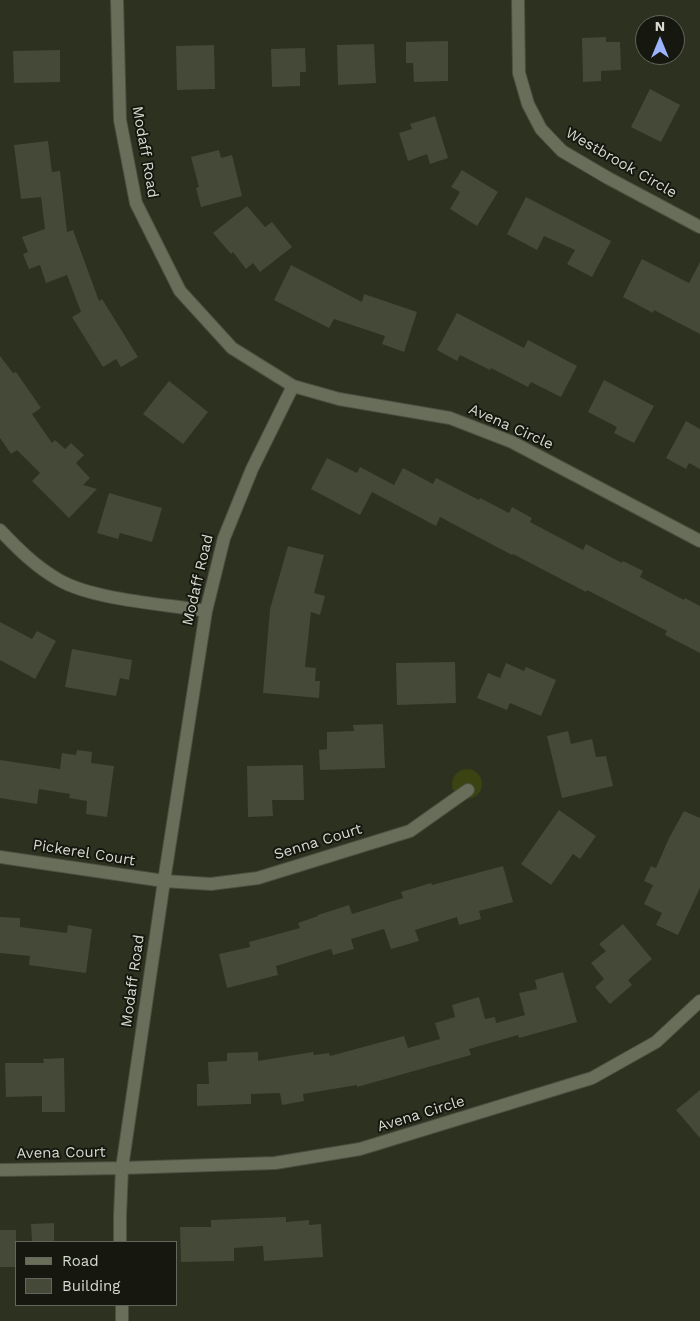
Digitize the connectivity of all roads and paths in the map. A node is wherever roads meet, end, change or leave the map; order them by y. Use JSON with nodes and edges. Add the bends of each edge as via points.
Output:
{"nodes":[{"id":1,"x":117,"y":0,"type":"edge"},
{"id":2,"x":518,"y":0,"type":"edge"},
{"id":3,"x":700,"y":227,"type":"edge"},
{"id":4,"x":293,"y":386,"type":"junction"},
{"id":5,"x":0,"y":530,"type":"edge"},
{"id":6,"x":700,"y":541,"type":"edge"},
{"id":7,"x":206,"y":611,"type":"junction"},
{"id":8,"x":468,"y":790,"type":"dead end"},
{"id":9,"x":0,"y":857,"type":"edge"},
{"id":10,"x":164,"y":882,"type":"junction"},
{"id":11,"x":700,"y":1001,"type":"edge"},
{"id":12,"x":122,"y":1168,"type":"junction"},
{"id":13,"x":0,"y":1170,"type":"edge"},
{"id":14,"x":120,"y":1241,"type":"edge"},
{"id":15,"x":122,"y":1306,"type":"edge"},
{"id":16,"x":122,"y":1321,"type":"edge"}],
"edges":[{"from":1,"to":4,"type":"street","name":"Modaff Road","via":[[120,120],[136,203],[180,291],[232,348]]},
{"from":2,"to":3,"type":"street","name":"Westbrook Circle","via":[[520,73],[528,104],[541,129],[562,151]]},
{"from":4,"to":6,"type":"street","name":"Avena Circle","via":[[339,399],[450,418],[512,442]]},
{"from":4,"to":7,"type":"street","name":"Modaff Road","via":[[252,469],[224,538]]},
{"from":5,"to":7,"type":"street","via":[[30,560],[68,584],[114,597]]},
{"from":7,"to":10,"type":"street","name":"Modaff Road"},
{"from":8,"to":10,"type":"street","name":"Senna Court","via":[[410,831],[258,878],[211,884]]},
{"from":9,"to":10,"type":"street","name":"Pickerel Court"},
{"from":10,"to":12,"type":"street","name":"Modaff Road"},
{"from":11,"to":12,"type":"street","name":"Avena Circle","via":[[656,1042],[592,1078],[360,1149],[274,1163]]},
{"from":12,"to":13,"type":"street","name":"Avena Court"},
{"from":12,"to":14,"type":"street","name":"Modaff Road"},
{"from":15,"to":16,"type":"street"}]}
